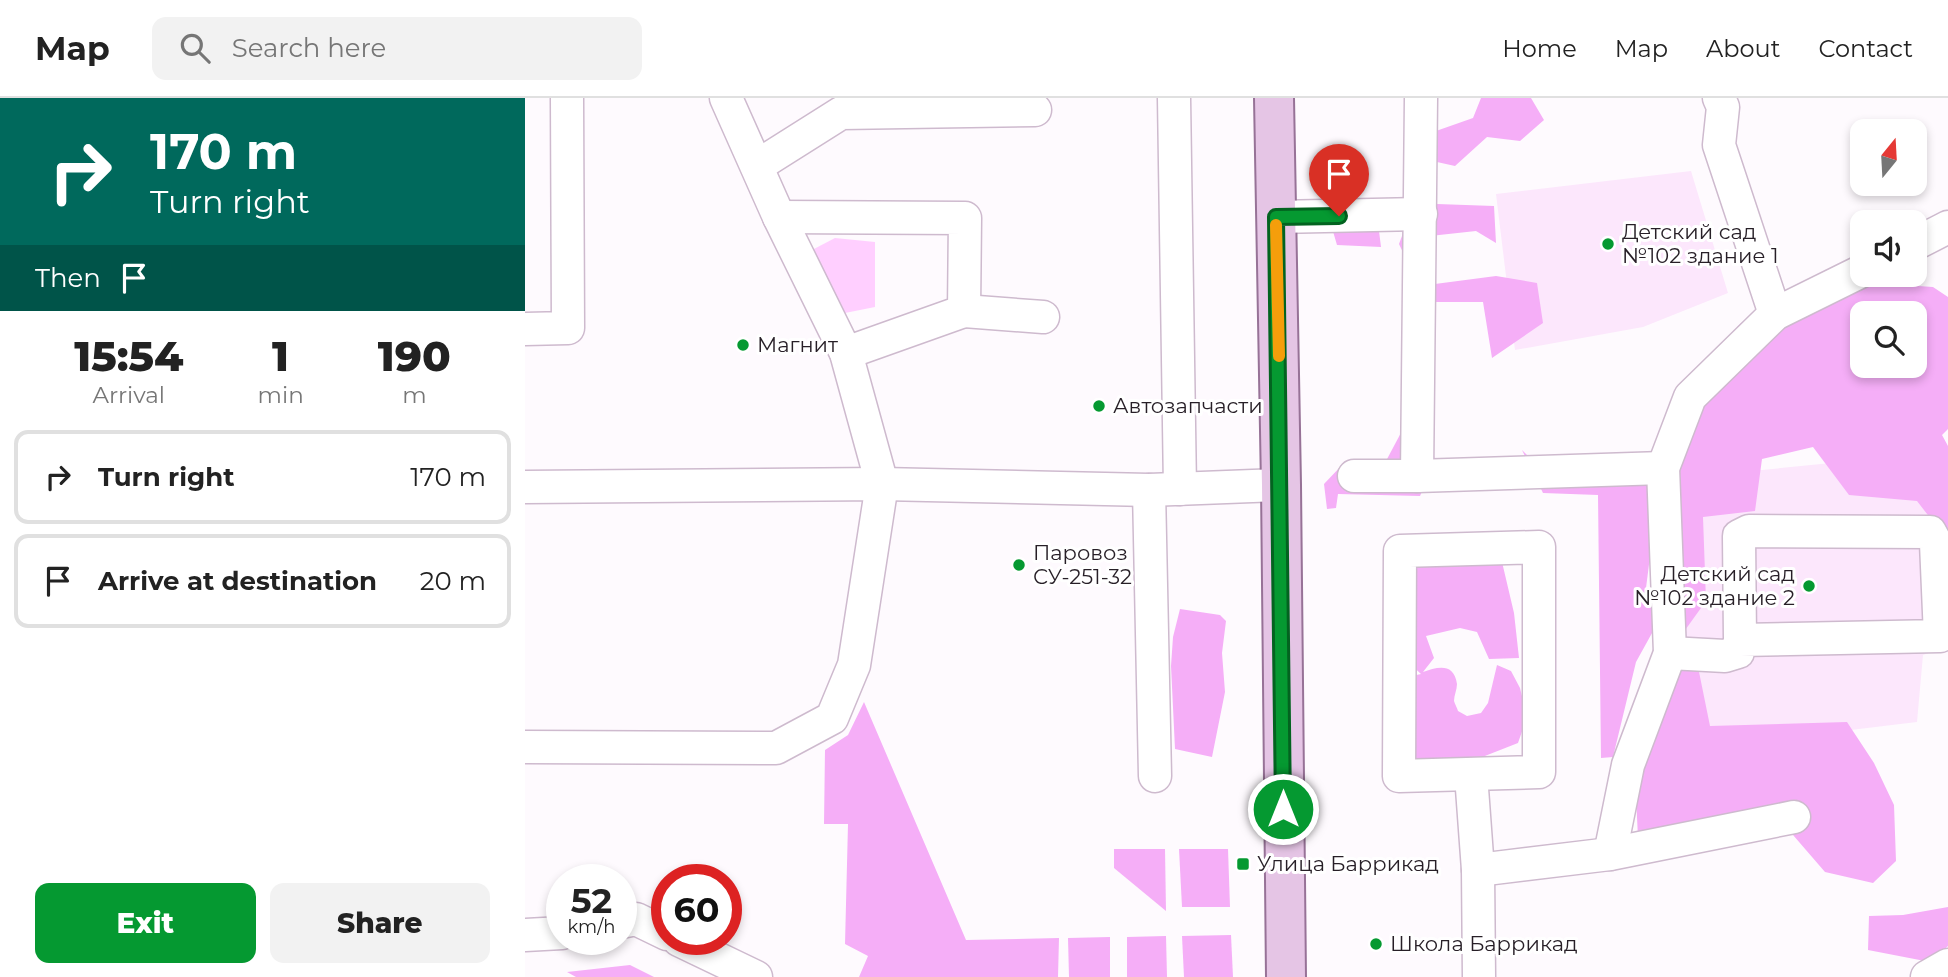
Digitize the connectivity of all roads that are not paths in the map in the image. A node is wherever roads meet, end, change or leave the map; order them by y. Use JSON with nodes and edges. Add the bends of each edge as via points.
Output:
{"nodes":[{"id":1,"x":568,"y":98,"type":"edge"},
{"id":2,"x":726,"y":98,"type":"edge"},
{"id":3,"x":1174,"y":98,"type":"edge"},
{"id":4,"x":1274,"y":98,"type":"edge"},
{"id":5,"x":1422,"y":98,"type":"edge"},
{"id":6,"x":1719,"y":98,"type":"edge"},
{"id":7,"x":1035,"y":110,"type":"dead end"},
{"id":8,"x":757,"y":166,"type":"junction"},
{"id":9,"x":1421,"y":214,"type":"junction"},
{"id":10,"x":779,"y":217,"type":"junction"},
{"id":11,"x":1276,"y":217,"type":"junction"},
{"id":12,"x":1948,"y":227,"type":"edge"},
{"id":13,"x":1927,"y":238,"type":"edge"},
{"id":14,"x":1850,"y":277,"type":"edge"},
{"id":15,"x":964,"y":311,"type":"junction"},
{"id":16,"x":1775,"y":314,"type":"junction"},
{"id":17,"x":1043,"y":317,"type":"dead end"},
{"id":18,"x":525,"y":329,"type":"edge"},
{"id":19,"x":846,"y":353,"type":"junction"},
{"id":20,"x":1663,"y":468,"type":"junction"},
{"id":21,"x":1353,"y":476,"type":"dead end"},
{"id":22,"x":1417,"y":476,"type":"junction"},
{"id":23,"x":883,"y":484,"type":"junction"},
{"id":24,"x":1281,"y":485,"type":"junction"},
{"id":25,"x":525,"y":486,"type":"edge"},
{"id":26,"x":1165,"y":489,"type":"junction"},
{"id":27,"x":1740,"y":640,"type":"junction"},
{"id":28,"x":1670,"y":653,"type":"junction"},
{"id":29,"x":525,"y":747,"type":"edge"},
{"id":30,"x":1471,"y":775,"type":"junction"},
{"id":31,"x":1155,"y":776,"type":"dead end"},
{"id":32,"x":1794,"y":817,"type":"dead end"},
{"id":33,"x":1610,"y":854,"type":"junction"},
{"id":34,"x":1478,"y":870,"type":"junction"},
{"id":35,"x":546,"y":934,"type":"edge"},
{"id":36,"x":525,"y":935,"type":"edge"},
{"id":37,"x":710,"y":955,"type":"edge"},
{"id":38,"x":1948,"y":965,"type":"edge"},
{"id":39,"x":756,"y":977,"type":"edge"},
{"id":40,"x":1286,"y":977,"type":"edge"},
{"id":41,"x":1479,"y":977,"type":"edge"},
{"id":42,"x":1927,"y":977,"type":"edge"}],
"edges":[{"from":1,"to":18,"type":"street","via":[[568,328]]},
{"from":2,"to":8,"type":"street"},
{"from":3,"to":26,"type":"street"},
{"from":4,"to":11,"type":"main road"},
{"from":5,"to":9,"type":"street"},
{"from":6,"to":16,"type":"street","via":[[1723,107],[1719,145]]},
{"from":7,"to":8,"type":"street","via":[[841,113]]},
{"from":8,"to":10,"type":"street"},
{"from":9,"to":11,"type":"street"},
{"from":9,"to":22,"type":"street"},
{"from":10,"to":15,"type":"street","via":[[965,218]]},
{"from":10,"to":19,"type":"street"},
{"from":11,"to":24,"type":"main road"},
{"from":12,"to":13,"type":"street"},
{"from":14,"to":16,"type":"street"},
{"from":15,"to":17,"type":"street"},
{"from":15,"to":19,"type":"street"},
{"from":16,"to":20,"type":"street","via":[[1690,397]]},
{"from":19,"to":23,"type":"street"},
{"from":20,"to":22,"type":"street"},
{"from":20,"to":28,"type":"street"},
{"from":21,"to":22,"type":"street"},
{"from":23,"to":25,"type":"street"},
{"from":23,"to":26,"type":"street"},
{"from":23,"to":29,"type":"street","via":[[854,664],[832,718],[776,748]]},
{"from":24,"to":26,"type":"street"},
{"from":24,"to":40,"type":"main road"},
{"from":26,"to":31,"type":"street"},
{"from":27,"to":27,"type":"street","via":[[1738,536],[1749,531],[1930,532],[1936,543],[1940,636]]},
{"from":27,"to":28,"type":"street","via":[[1738,652],[1725,656]]},
{"from":28,"to":33,"type":"street","via":[[1628,765]]},
{"from":30,"to":30,"type":"street","via":[[1399,776],[1401,551],[1539,547],[1539,772]]},
{"from":30,"to":34,"type":"street"},
{"from":32,"to":33,"type":"street"},
{"from":33,"to":34,"type":"street"},
{"from":34,"to":41,"type":"street"},
{"from":35,"to":36,"type":"street"},
{"from":37,"to":39,"type":"street"},
{"from":38,"to":42,"type":"street"}]}
